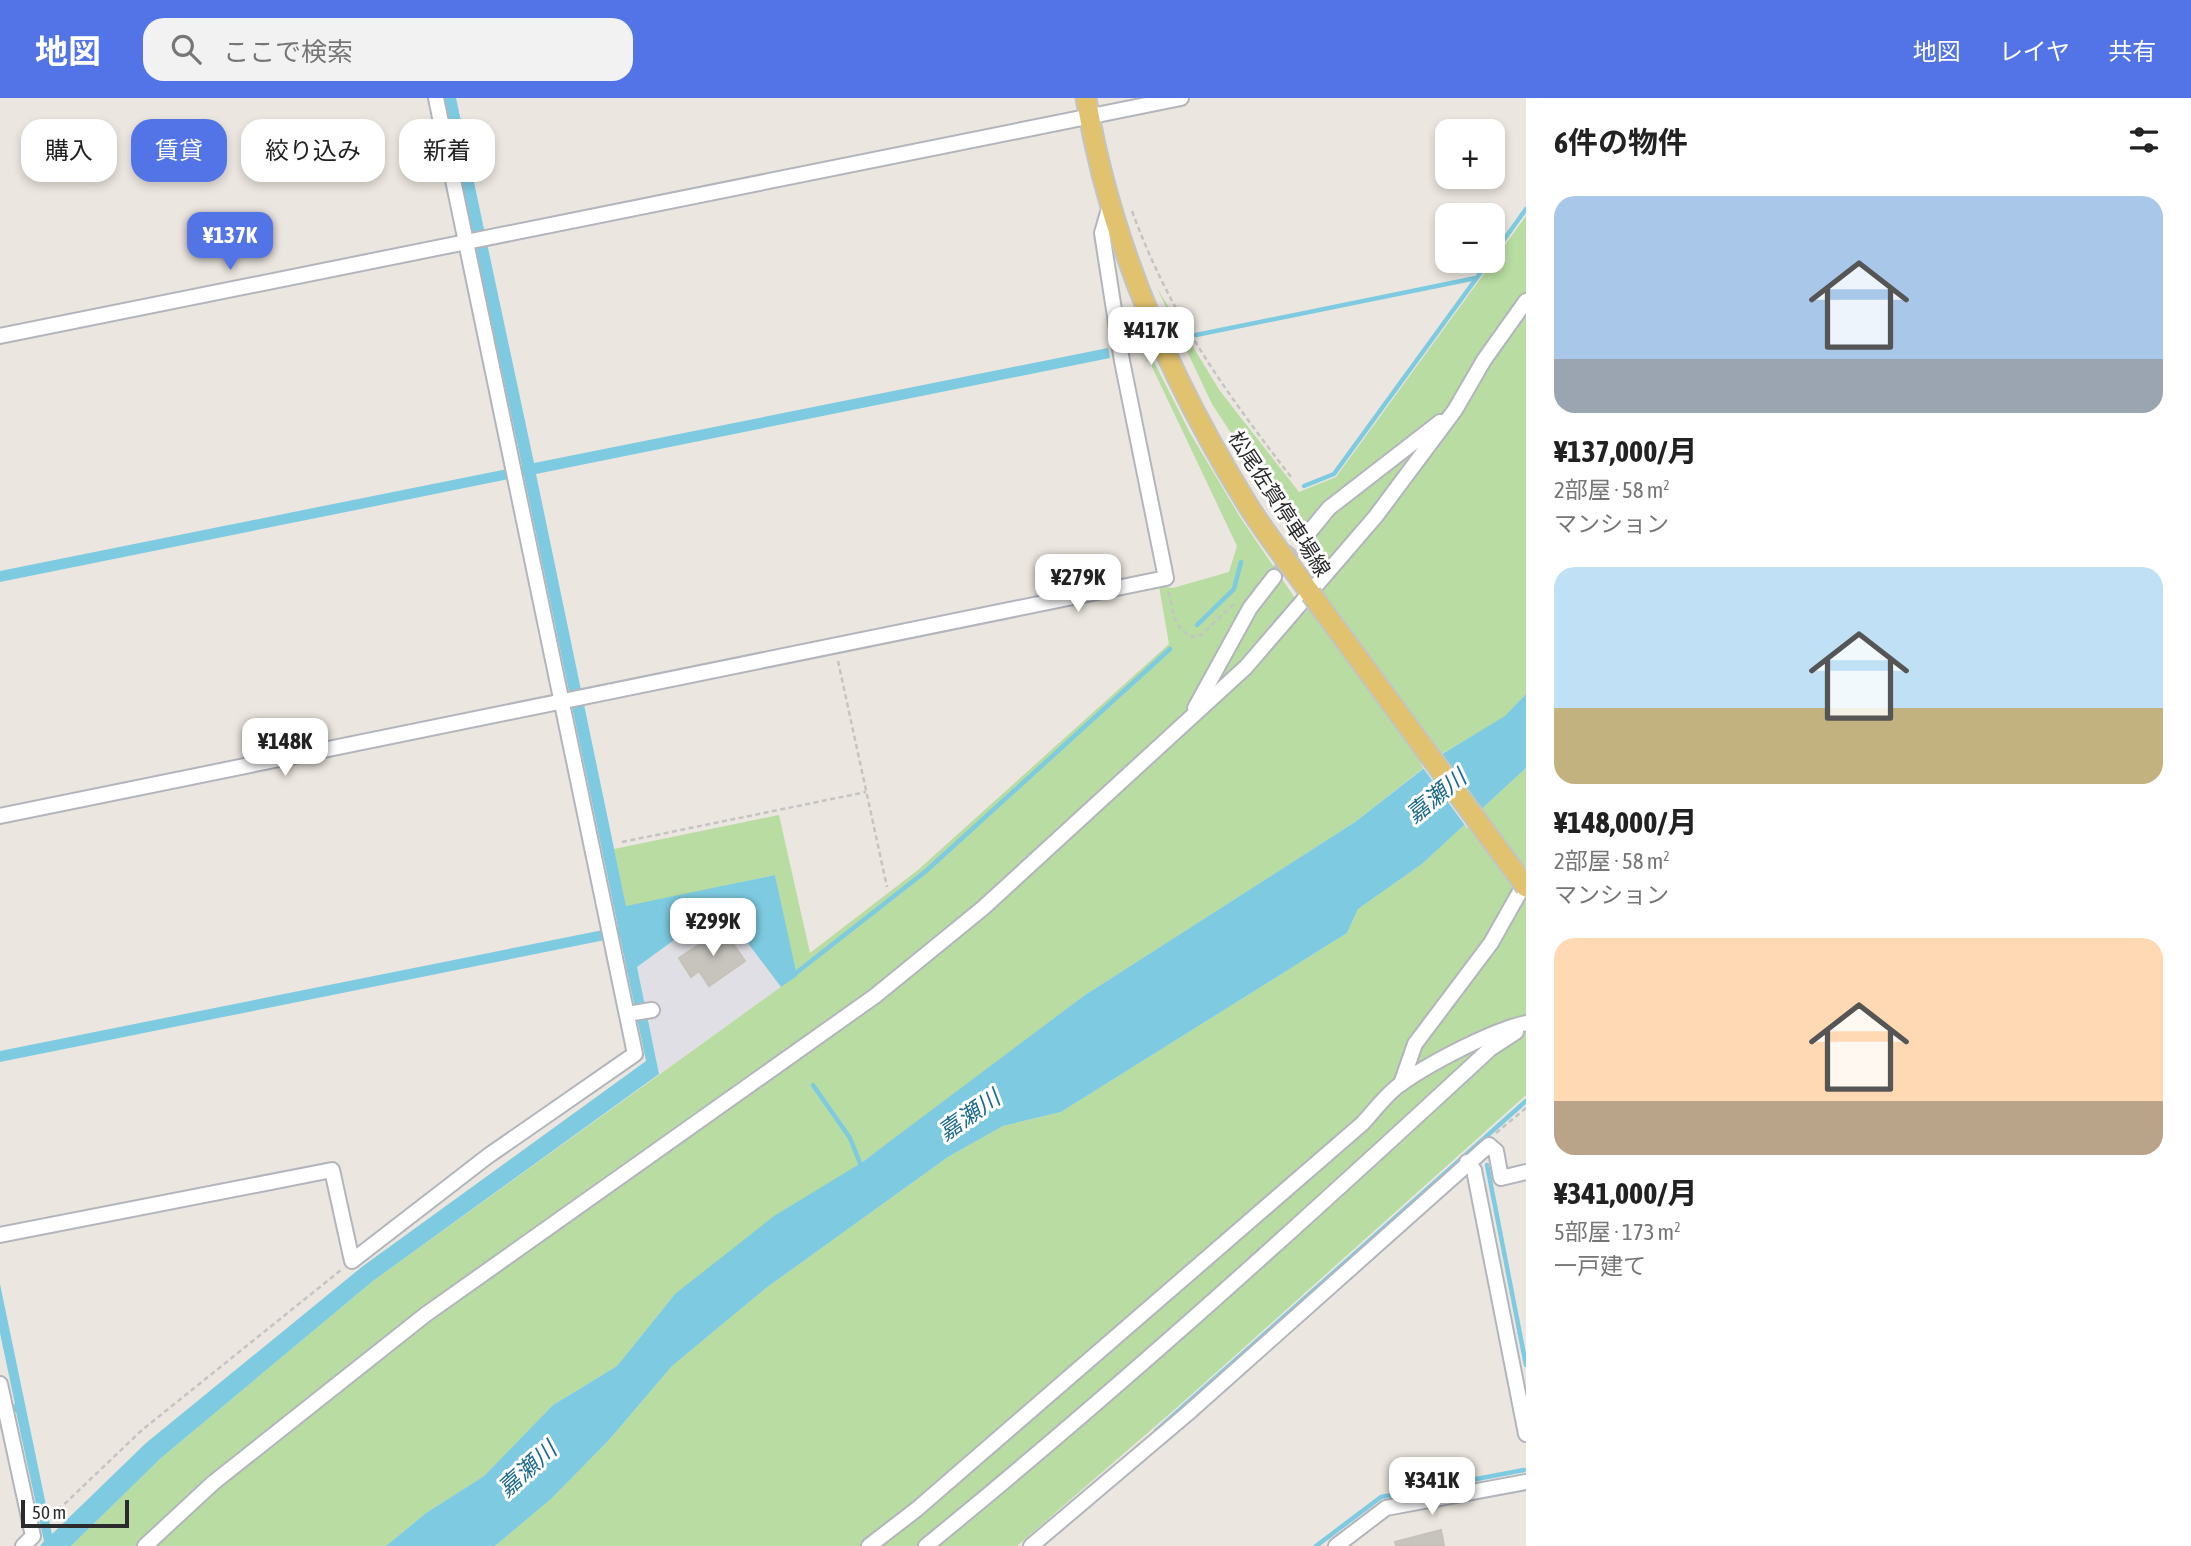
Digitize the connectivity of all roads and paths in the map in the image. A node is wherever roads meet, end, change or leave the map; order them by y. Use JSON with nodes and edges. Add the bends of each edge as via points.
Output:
{"nodes":[{"id":1,"x":436,"y":98,"type":"edge"},
{"id":2,"x":1181,"y":98,"type":"edge"},
{"id":3,"x":1088,"y":107,"type":"edge"},
{"id":4,"x":1119,"y":200,"type":"junction"},
{"id":5,"x":466,"y":242,"type":"junction"},
{"id":6,"x":1526,"y":301,"type":"edge"},
{"id":7,"x":0,"y":337,"type":"edge"},
{"id":8,"x":1455,"y":410,"type":"junction"},
{"id":9,"x":1291,"y":477,"type":"dead end"},
{"id":10,"x":1306,"y":536,"type":"tunnel mouth"},
{"id":11,"x":1274,"y":577,"type":"tunnel mouth"},
{"id":12,"x":1166,"y":578,"type":"junction"},
{"id":13,"x":1244,"y":594,"type":"dead end"},
{"id":14,"x":1311,"y":594,"type":"junction"},
{"id":15,"x":835,"y":647,"type":"junction"},
{"id":16,"x":562,"y":704,"type":"junction"},
{"id":17,"x":1190,"y":717,"type":"junction"},
{"id":18,"x":866,"y":792,"type":"junction"},
{"id":19,"x":0,"y":816,"type":"edge"},
{"id":20,"x":622,"y":842,"type":"dead end"},
{"id":21,"x":1526,"y":881,"type":"edge"},
{"id":22,"x":887,"y":887,"type":"dead end"},
{"id":23,"x":1526,"y":887,"type":"edge"},
{"id":24,"x":652,"y":1010,"type":"dead end"},
{"id":25,"x":627,"y":1014,"type":"junction"},
{"id":26,"x":1526,"y":1024,"type":"edge"},
{"id":27,"x":1401,"y":1083,"type":"junction"},
{"id":28,"x":1526,"y":1108,"type":"edge"},
{"id":29,"x":1489,"y":1145,"type":"junction"},
{"id":30,"x":1467,"y":1162,"type":"junction"},
{"id":31,"x":1526,"y":1172,"type":"edge"},
{"id":32,"x":0,"y":1235,"type":"edge"},
{"id":33,"x":352,"y":1261,"type":"junction"},
{"id":34,"x":0,"y":1384,"type":"edge"},
{"id":35,"x":1526,"y":1434,"type":"edge"},
{"id":36,"x":1526,"y":1482,"type":"edge"},
{"id":37,"x":54,"y":1514,"type":"dead end"},
{"id":38,"x":23,"y":1546,"type":"edge"},
{"id":39,"x":145,"y":1546,"type":"edge"},
{"id":40,"x":869,"y":1546,"type":"edge"},
{"id":41,"x":926,"y":1546,"type":"edge"},
{"id":42,"x":1031,"y":1546,"type":"edge"},
{"id":43,"x":1336,"y":1546,"type":"edge"}],
"edges":[{"from":1,"to":5,"type":"street"},
{"from":2,"to":3,"type":"street"},
{"from":3,"to":4,"type":"main road","name":"松尾佐賀停車場線"},
{"from":3,"to":5,"type":"street"},
{"from":4,"to":9,"type":"path","via":[[1222,388]]},
{"from":4,"to":12,"type":"street","via":[[1102,233],[1122,361]]},
{"from":4,"to":14,"type":"main road","name":"松尾佐賀停車場線","via":[[1133,272],[1169,359],[1250,508]]},
{"from":5,"to":7,"type":"street"},
{"from":5,"to":16,"type":"street"},
{"from":6,"to":8,"type":"street"},
{"from":8,"to":10,"type":"street","via":[[1329,508]]},
{"from":8,"to":14,"type":"street"},
{"from":11,"to":17,"type":"street","via":[[1250,608]]},
{"from":12,"to":13,"type":"path","via":[[1177,626],[1193,637],[1201,635]]},
{"from":12,"to":15,"type":"street"},
{"from":14,"to":17,"type":"street","via":[[1246,667]]},
{"from":14,"to":23,"type":"main road","name":"松尾佐賀停車場線","bridge":true},
{"from":15,"to":16,"type":"street"},
{"from":15,"to":18,"type":"path"},
{"from":16,"to":19,"type":"street"},
{"from":16,"to":25,"type":"street"},
{"from":17,"to":39,"type":"street","via":[[983,908],[875,996],[425,1315],[213,1483]]},
{"from":18,"to":20,"type":"path"},
{"from":18,"to":22,"type":"path"},
{"from":21,"to":27,"type":"street","via":[[1491,943],[1415,1044]]},
{"from":24,"to":25,"type":"street"},
{"from":25,"to":33,"type":"street","via":[[635,1054],[488,1156]]},
{"from":26,"to":27,"type":"street","via":[[1513,1026]]},
{"from":26,"to":41,"type":"street","via":[[1490,1049],[1097,1404]]},
{"from":27,"to":40,"type":"street","via":[[1353,1132]]},
{"from":28,"to":29,"type":"path","via":[[1494,1135]]},
{"from":29,"to":30,"type":"street"},
{"from":29,"to":31,"type":"street","via":[[1496,1151],[1501,1178]]},
{"from":30,"to":35,"type":"street","via":[[1474,1170]]},
{"from":30,"to":42,"type":"street","via":[[1187,1414]]},
{"from":32,"to":33,"type":"street","via":[[332,1170]]},
{"from":33,"to":37,"type":"path","via":[[142,1430]]},
{"from":34,"to":38,"type":"street","via":[[33,1536]]},
{"from":36,"to":43,"type":"street","via":[[1386,1508]]}]}
